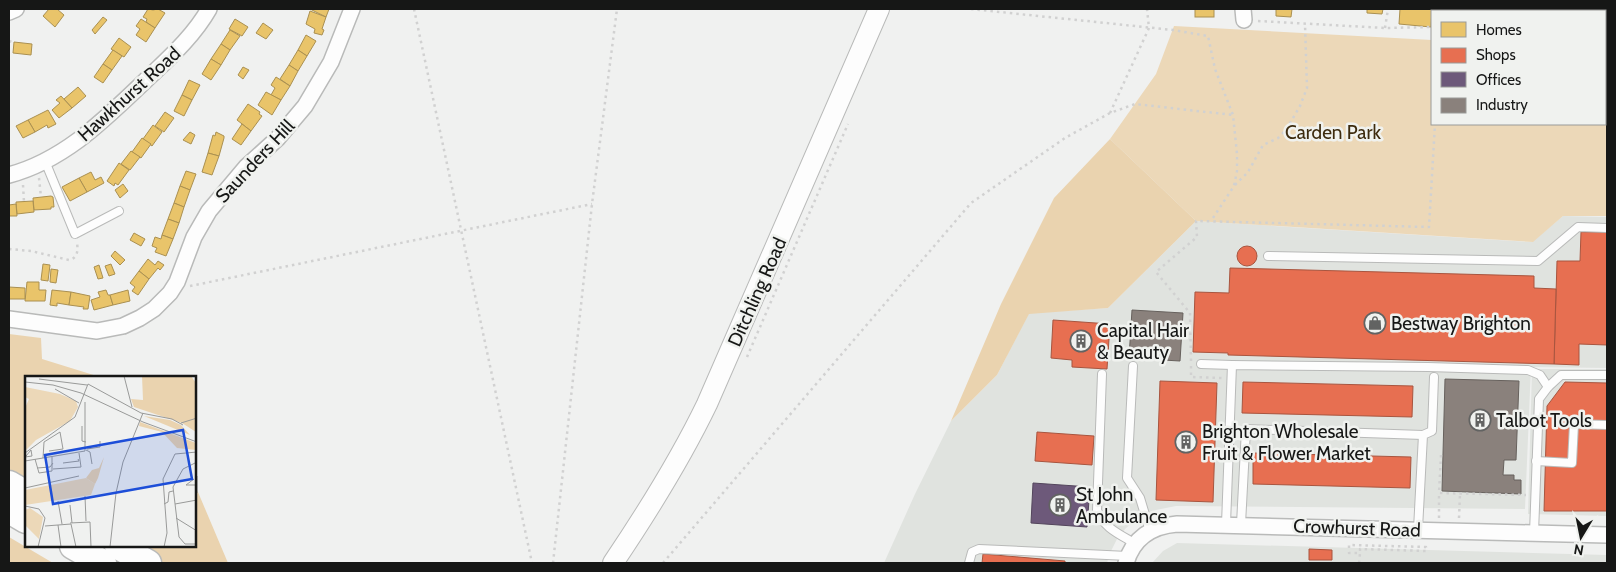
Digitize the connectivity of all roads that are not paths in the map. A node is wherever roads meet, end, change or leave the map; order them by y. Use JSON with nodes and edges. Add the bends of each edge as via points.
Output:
{"nodes":[{"id":1,"x":16,"y":9,"type":"edge"},
{"id":2,"x":209,"y":9,"type":"edge"},
{"id":3,"x":352,"y":9,"type":"edge"},
{"id":4,"x":879,"y":9,"type":"edge"},
{"id":5,"x":9,"y":12,"type":"edge"},
{"id":6,"x":45,"y":161,"type":"junction"},
{"id":7,"x":9,"y":175,"type":"edge"},
{"id":8,"x":119,"y":211,"type":"dead end"},
{"id":9,"x":1607,"y":228,"type":"edge"},
{"id":10,"x":1268,"y":256,"type":"dead end"},
{"id":11,"x":9,"y":319,"type":"edge"},
{"id":12,"x":1201,"y":364,"type":"dead end"},
{"id":13,"x":1232,"y":365,"type":"junction"},
{"id":14,"x":1133,"y":366,"type":"dead end"},
{"id":15,"x":1102,"y":374,"type":"dead end"},
{"id":16,"x":1607,"y":375,"type":"edge"},
{"id":17,"x":1434,"y":377,"type":"dead end"},
{"id":18,"x":1548,"y":387,"type":"junction"},
{"id":19,"x":1607,"y":425,"type":"edge"},
{"id":20,"x":1423,"y":435,"type":"junction"},
{"id":21,"x":1536,"y":462,"type":"junction"},
{"id":22,"x":9,"y":484,"type":"edge"},
{"id":23,"x":25,"y":493,"type":"edge"},
{"id":24,"x":9,"y":510,"type":"edge"},
{"id":25,"x":25,"y":519,"type":"edge"},
{"id":26,"x":1234,"y":524,"type":"junction"},
{"id":27,"x":1418,"y":529,"type":"junction"},
{"id":28,"x":1150,"y":531,"type":"junction"},
{"id":29,"x":1534,"y":533,"type":"junction"},
{"id":30,"x":1607,"y":535,"type":"edge"},
{"id":31,"x":74,"y":547,"type":"edge"},
{"id":32,"x":120,"y":547,"type":"edge"},
{"id":33,"x":1130,"y":554,"type":"edge"},
{"id":34,"x":103,"y":563,"type":"edge"},
{"id":35,"x":148,"y":563,"type":"edge"},
{"id":36,"x":613,"y":563,"type":"edge"},
{"id":37,"x":969,"y":563,"type":"edge"}],
"edges":[{"from":1,"to":5,"type":"street"},
{"from":2,"to":6,"type":"street","name":"Hawkhurst Road","via":[[185,43],[108,116],[80,140]]},
{"from":3,"to":11,"type":"street","name":"Saunders Hill","via":[[331,62],[309,99],[278,138],[246,167],[210,211],[194,237],[177,282],[148,314],[115,328],[90,331]]},
{"from":4,"to":36,"type":"street","name":"Ditchling Road","via":[[708,404],[656,498]]},
{"from":6,"to":7,"type":"street","name":"Hawkhurst Road"},
{"from":6,"to":8,"type":"lane","via":[[75,234]]},
{"from":9,"to":10,"type":"lane","via":[[1578,227],[1538,261]]},
{"from":12,"to":13,"type":"lane"},
{"from":13,"to":18,"type":"lane","via":[[1528,370],[1540,375]]},
{"from":13,"to":26,"type":"lane"},
{"from":14,"to":28,"type":"lane","via":[[1127,478],[1140,498]]},
{"from":15,"to":33,"type":"lane","via":[[1097,510]]},
{"from":16,"to":18,"type":"lane","via":[[1561,376]]},
{"from":17,"to":20,"type":"lane","via":[[1432,431]]},
{"from":18,"to":21,"type":"lane","via":[[1539,400]]},
{"from":19,"to":21,"type":"lane","via":[[1574,424],[1572,462]]},
{"from":20,"to":26,"type":"lane","via":[[1246,429]]},
{"from":20,"to":27,"type":"lane"},
{"from":21,"to":29,"type":"lane"},
{"from":22,"to":23,"type":"highway"},
{"from":24,"to":25,"type":"highway"},
{"from":26,"to":27,"type":"street","name":"Crowhurst Road"},
{"from":26,"to":28,"type":"street","name":"Crowhurst Road","via":[[1177,524]]},
{"from":27,"to":29,"type":"street","name":"Crowhurst Road"},
{"from":28,"to":33,"type":"street","name":"Crowhurst Road"},
{"from":29,"to":30,"type":"street","name":"Crowhurst Road"},
{"from":31,"to":34,"type":"highway"},
{"from":32,"to":35,"type":"highway"},
{"from":33,"to":37,"type":"lane","via":[[976,549],[970,554]]}]}
